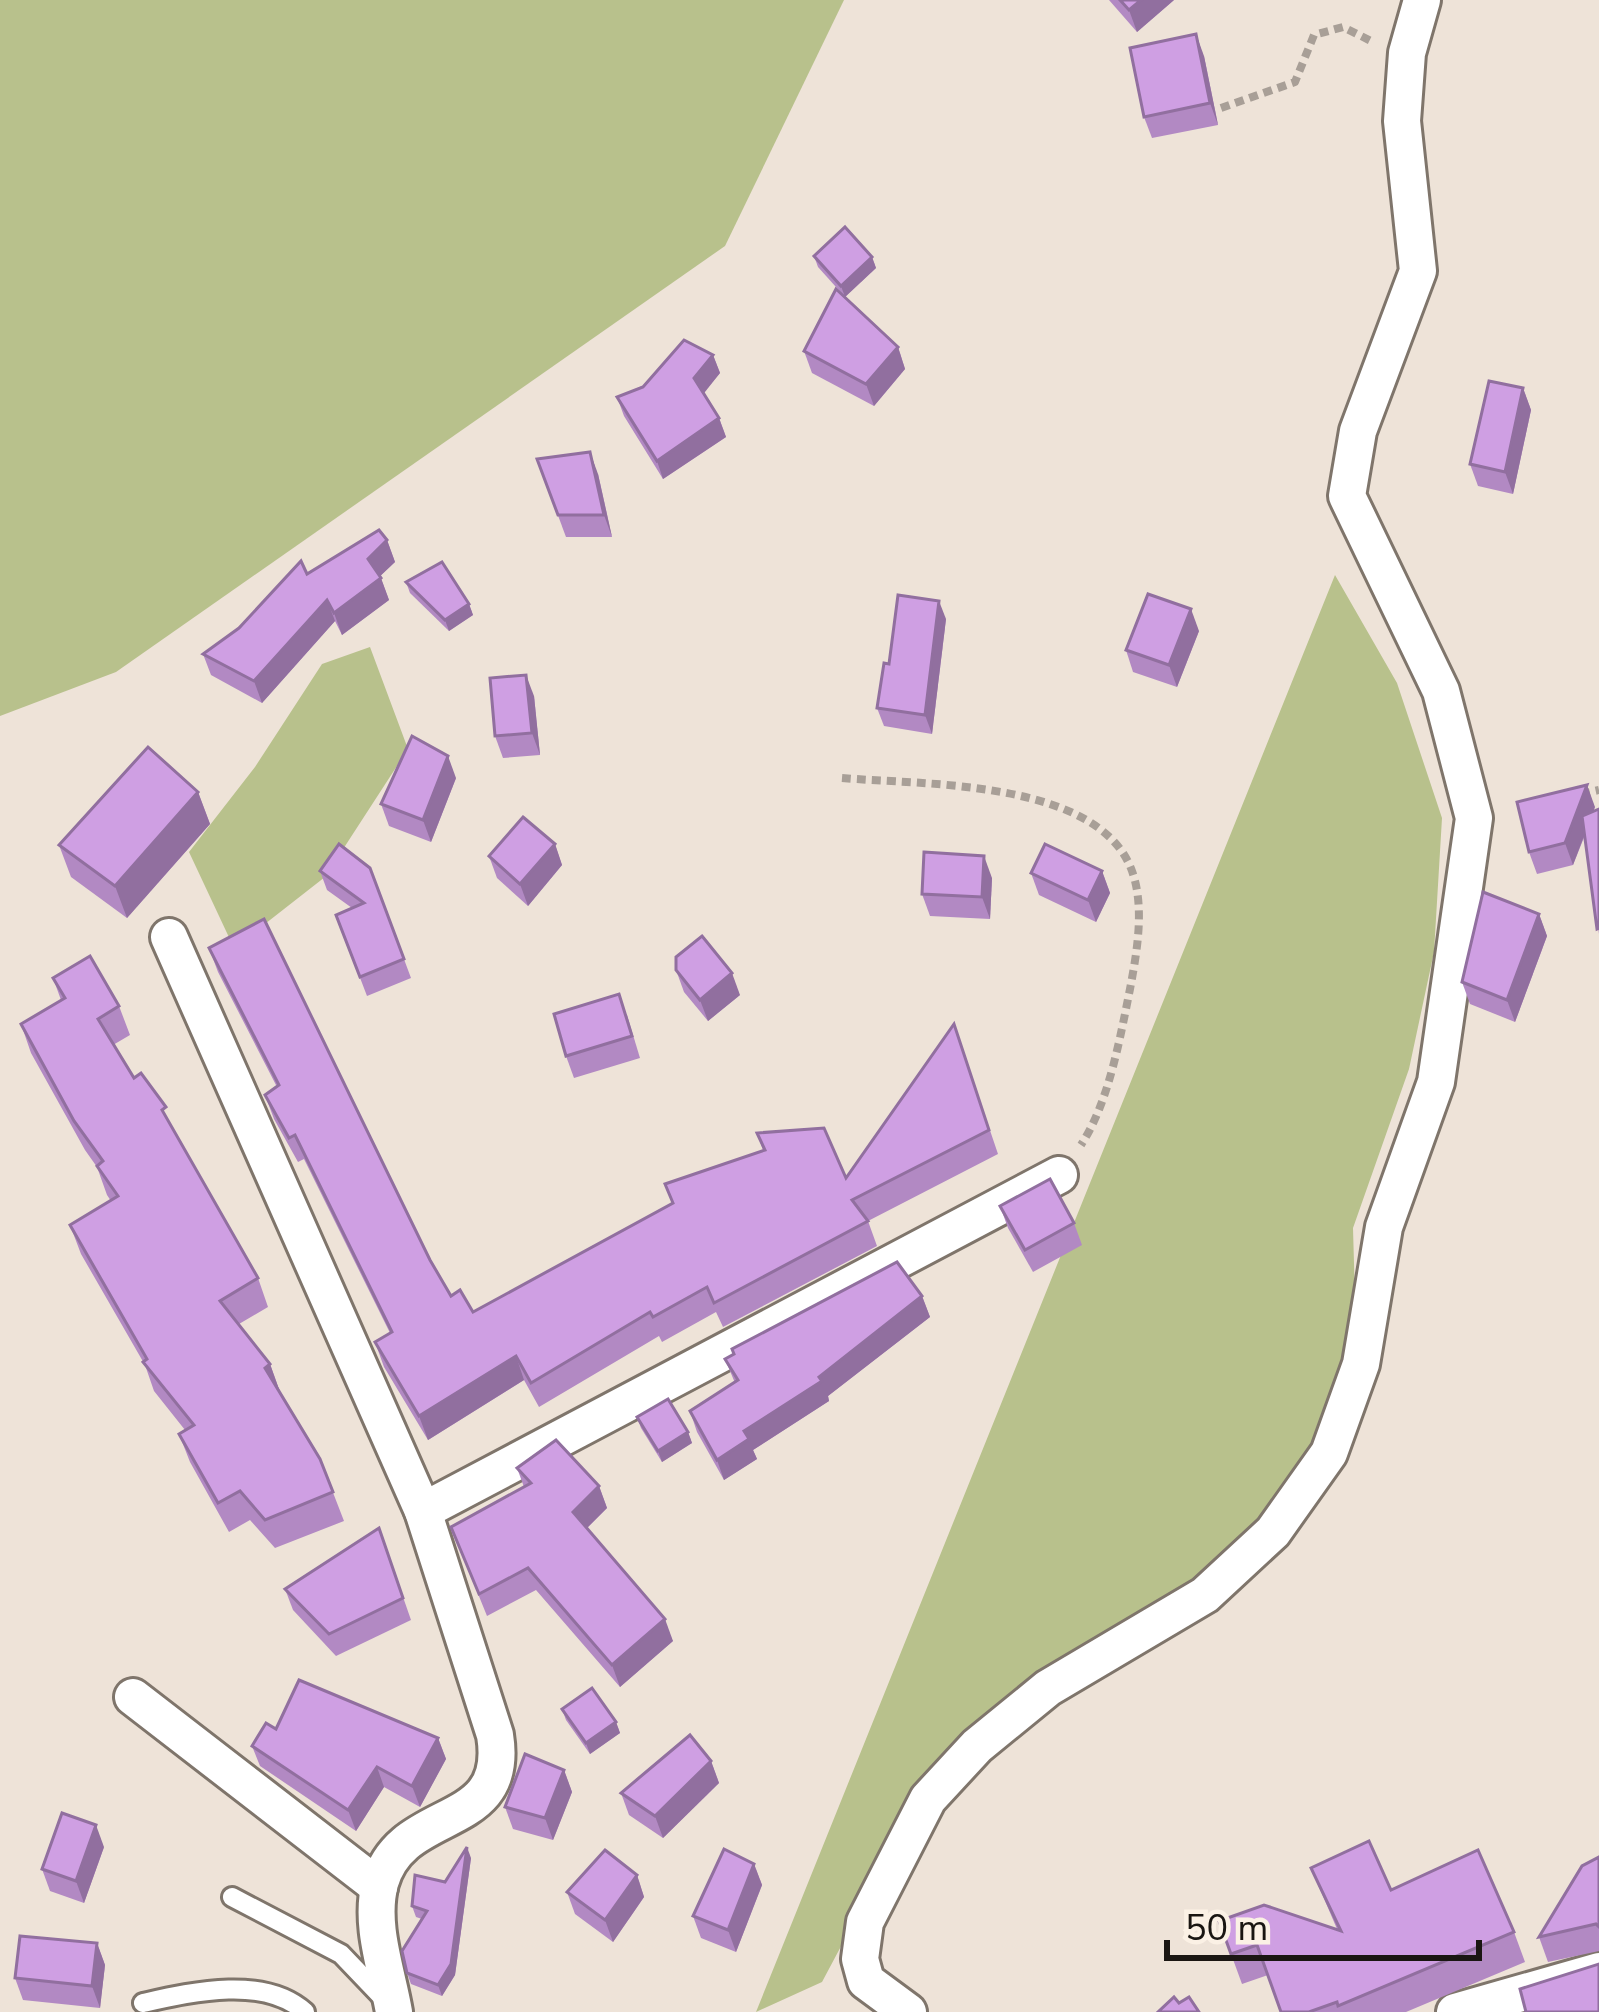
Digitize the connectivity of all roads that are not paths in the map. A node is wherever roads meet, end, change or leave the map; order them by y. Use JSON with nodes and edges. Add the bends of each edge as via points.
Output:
{"nodes":[{"id":1,"x":1422,"y":0,"type":"edge"},
{"id":2,"x":170,"y":937,"type":"dead end"},
{"id":3,"x":1059,"y":1175,"type":"road end"},
{"id":4,"x":423,"y":1511,"type":"junction"},
{"id":5,"x":134,"y":1697,"type":"dead end"},
{"id":6,"x":379,"y":1887,"type":"junction"},
{"id":7,"x":232,"y":1898,"type":"dead end"},
{"id":8,"x":1599,"y":1971,"type":"edge"},
{"id":9,"x":143,"y":2003,"type":"dead end"},
{"id":10,"x":305,"y":2012,"type":"edge"},
{"id":11,"x":394,"y":2012,"type":"edge"},
{"id":12,"x":908,"y":2012,"type":"edge"},
{"id":13,"x":1455,"y":2012,"type":"edge"}],
"edges":[{"from":1,"to":12,"type":"street","via":[[1402,121],[1418,272],[1358,431],[1347,496],[1441,691],[1474,818],[1436,1082],[1384,1227],[1361,1364],[1328,1453],[1273,1532],[1205,1595],[1048,1688],[928,1799],[865,1922],[860,1959],[866,1981]]},
{"from":2,"to":4,"type":"street"},
{"from":3,"to":4,"type":"street"},
{"from":4,"to":6,"type":"street","via":[[500,1766],[491,1790],[403,1843]]},
{"from":5,"to":6,"type":"street"},
{"from":6,"to":11,"type":"street","via":[[377,1931]]},
{"from":7,"to":11,"type":"lane","via":[[341,1954]]},
{"from":8,"to":13,"type":"street"},
{"from":9,"to":10,"type":"lane","via":[[212,1990],[252,1992],[291,1999]]}]}
